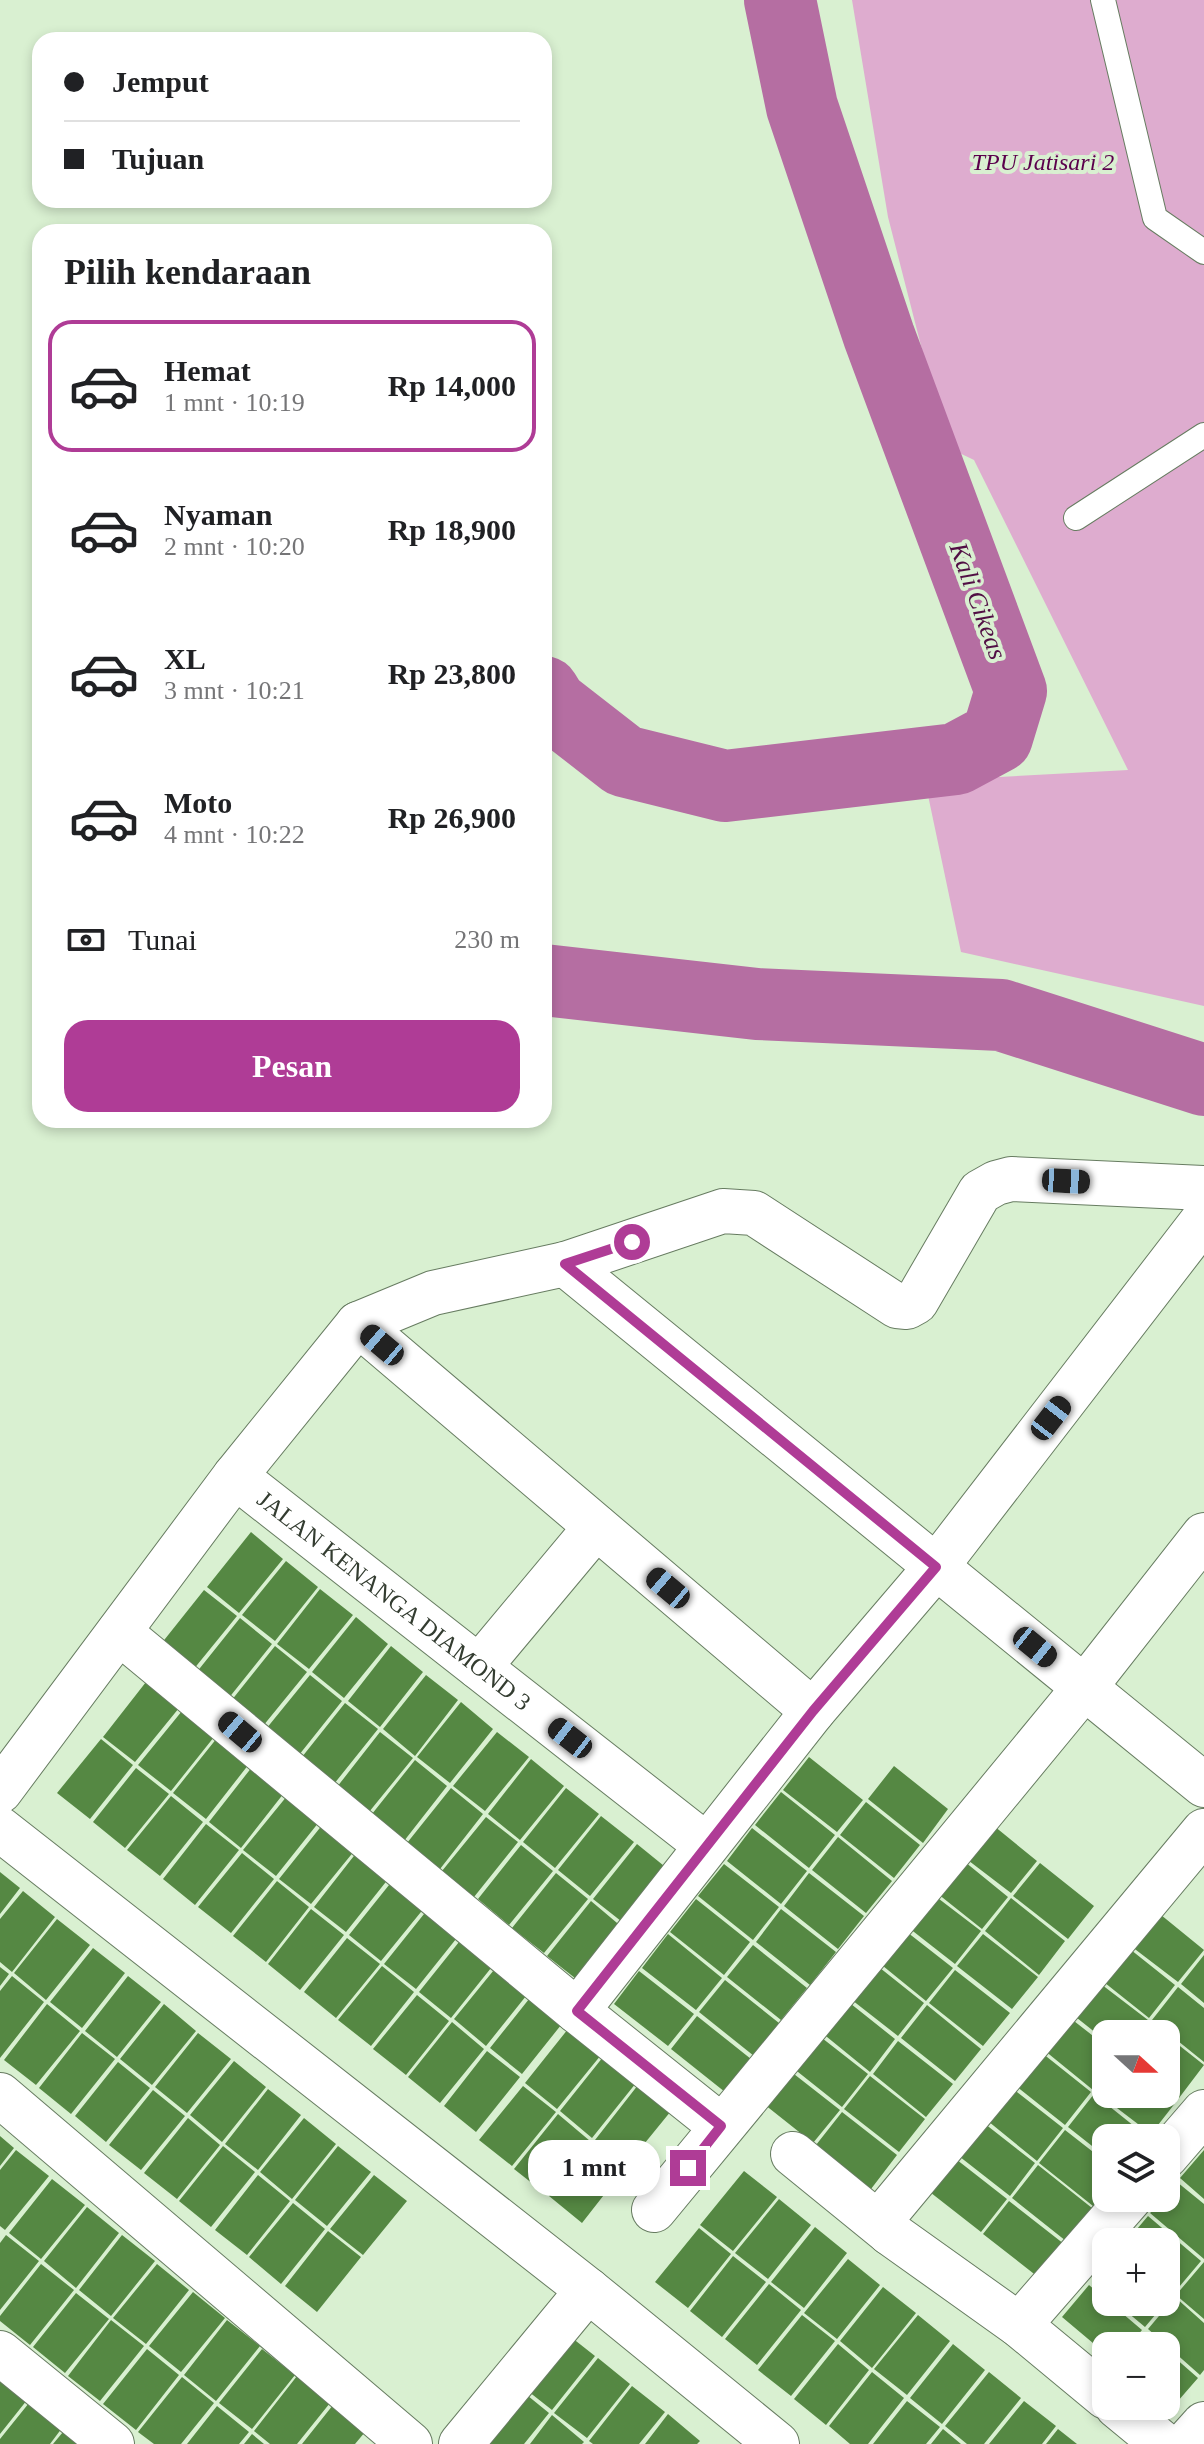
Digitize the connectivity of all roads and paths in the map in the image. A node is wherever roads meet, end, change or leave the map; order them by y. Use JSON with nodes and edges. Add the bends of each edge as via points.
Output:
{"nodes":[{"id":1,"x":1103,"y":0,"type":"edge"},
{"id":2,"x":1204,"y":252,"type":"edge"},
{"id":3,"x":1204,"y":435,"type":"edge"},
{"id":4,"x":1076,"y":518,"type":"dead end"},
{"id":5,"x":1204,"y":1188,"type":"edge"},
{"id":6,"x":1204,"y":1219,"type":"edge"},
{"id":7,"x":565,"y":1264,"type":"junction"},
{"id":8,"x":358,"y":1324,"type":"junction"},
{"id":9,"x":235,"y":1476,"type":"junction"},
{"id":10,"x":596,"y":1527,"type":"junction"},
{"id":11,"x":1204,"y":1535,"type":"edge"},
{"id":12,"x":936,"y":1567,"type":"junction"},
{"id":13,"x":119,"y":1632,"type":"junction"},
{"id":14,"x":479,"y":1667,"type":"junction"},
{"id":15,"x":1084,"y":1688,"type":"junction"},
{"id":16,"x":813,"y":1711,"type":"junction"},
{"id":17,"x":1204,"y":1785,"type":"edge"},
{"id":18,"x":0,"y":1791,"type":"edge"},
{"id":19,"x":0,"y":1829,"type":"edge"},
{"id":20,"x":1204,"y":1831,"type":"edge"},
{"id":21,"x":706,"y":1845,"type":"junction"},
{"id":22,"x":577,"y":2011,"type":"junction"},
{"id":23,"x":0,"y":2095,"type":"edge"},
{"id":24,"x":1204,"y":2112,"type":"edge"},
{"id":25,"x":721,"y":2126,"type":"junction"},
{"id":26,"x":1180,"y":2140,"type":"edge"},
{"id":27,"x":793,"y":2154,"type":"dead end"},
{"id":28,"x":654,"y":2210,"type":"dead end"},
{"id":29,"x":1118,"y":2212,"type":"edge"},
{"id":30,"x":890,"y":2233,"type":"junction"},
{"id":31,"x":588,"y":2290,"type":"junction"},
{"id":32,"x":1019,"y":2325,"type":"junction"},
{"id":33,"x":0,"y":2353,"type":"edge"},
{"id":34,"x":1092,"y":2385,"type":"edge"},
{"id":35,"x":1134,"y":2420,"type":"edge"},
{"id":36,"x":1204,"y":2424,"type":"edge"},
{"id":37,"x":112,"y":2444,"type":"edge"},
{"id":38,"x":410,"y":2444,"type":"edge"},
{"id":39,"x":461,"y":2444,"type":"edge"},
{"id":40,"x":777,"y":2444,"type":"edge"},
{"id":41,"x":1163,"y":2444,"type":"edge"},
{"id":42,"x":1186,"y":2444,"type":"edge"}],
"edges":[{"from":1,"to":2,"type":"lane","via":[[1155,218]]},
{"from":3,"to":4,"type":"lane"},
{"from":5,"to":7,"type":"street","via":[[1011,1179],[996,1183],[980,1192],[916,1302],[907,1307],[897,1306],[754,1213],[735,1210]]},
{"from":6,"to":12,"type":"street"},
{"from":7,"to":8,"type":"street","via":[[433,1293]]},
{"from":7,"to":12,"type":"street"},
{"from":8,"to":9,"type":"street"},
{"from":8,"to":10,"type":"street"},
{"from":9,"to":13,"type":"street"},
{"from":9,"to":14,"type":"street","name":"JALAN KENANGA DIAMOND 3"},
{"from":10,"to":14,"type":"street"},
{"from":10,"to":16,"type":"street"},
{"from":11,"to":15,"type":"street"},
{"from":12,"to":15,"type":"street"},
{"from":12,"to":16,"type":"street"},
{"from":13,"to":18,"type":"street"},
{"from":13,"to":22,"type":"street"},
{"from":14,"to":21,"type":"street","name":"JALAN KENANGA DIAMOND 3"},
{"from":15,"to":17,"type":"street"},
{"from":15,"to":25,"type":"street"},
{"from":16,"to":21,"type":"street"},
{"from":19,"to":31,"type":"street"},
{"from":20,"to":30,"type":"street","via":[[894,2201],[886,2223]]},
{"from":21,"to":22,"type":"street"},
{"from":22,"to":25,"type":"street"},
{"from":23,"to":38,"type":"street"},
{"from":24,"to":26,"type":"street"},
{"from":25,"to":28,"type":"street"},
{"from":27,"to":30,"type":"street"},
{"from":29,"to":32,"type":"street"},
{"from":30,"to":32,"type":"street"},
{"from":31,"to":39,"type":"street"},
{"from":31,"to":40,"type":"street"},
{"from":32,"to":34,"type":"street"},
{"from":33,"to":37,"type":"street"},
{"from":35,"to":41,"type":"street"},
{"from":36,"to":42,"type":"street"}]}
